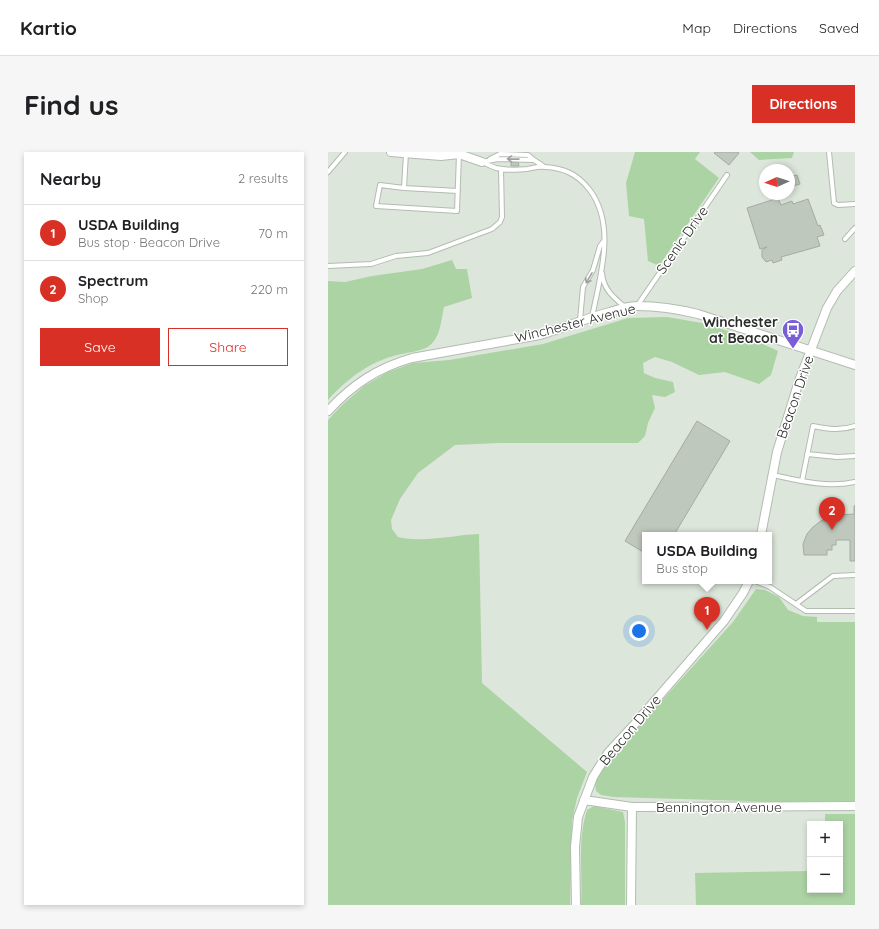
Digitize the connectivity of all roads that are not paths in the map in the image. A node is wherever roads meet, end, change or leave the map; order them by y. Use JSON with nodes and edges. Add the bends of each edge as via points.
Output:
{"nodes":[{"id":1,"x":345,"y":152,"type":"edge"},
{"id":2,"x":391,"y":152,"type":"edge"},
{"id":3,"x":829,"y":152,"type":"edge"},
{"id":4,"x":406,"y":153,"type":"junction"},
{"id":5,"x":499,"y":153,"type":"edge"},
{"id":6,"x":440,"y":154,"type":"edge"},
{"id":7,"x":459,"y":154,"type":"junction"},
{"id":8,"x":534,"y":160,"type":"junction"},
{"id":9,"x":482,"y":162,"type":"junction"},
{"id":10,"x":543,"y":166,"type":"junction"},
{"id":11,"x":501,"y":169,"type":"junction"},
{"id":12,"x":328,"y":172,"type":"edge"},
{"id":13,"x":728,"y":175,"type":"dead end"},
{"id":14,"x":404,"y":188,"type":"junction"},
{"id":15,"x":458,"y":191,"type":"junction"},
{"id":16,"x":855,"y":204,"type":"edge"},
{"id":17,"x":855,"y":228,"type":"edge"},
{"id":18,"x":845,"y":239,"type":"dead end"},
{"id":19,"x":603,"y":242,"type":"junction"},
{"id":20,"x":328,"y":266,"type":"edge"},
{"id":21,"x":602,"y":266,"type":"junction"},
{"id":22,"x":855,"y":271,"type":"edge"},
{"id":23,"x":636,"y":306,"type":"junction"},
{"id":24,"x":626,"y":308,"type":"junction"},
{"id":25,"x":592,"y":317,"type":"junction"},
{"id":26,"x":580,"y":320,"type":"junction"},
{"id":27,"x":810,"y":351,"type":"junction"},
{"id":28,"x":855,"y":366,"type":"edge"},
{"id":29,"x":328,"y":411,"type":"edge"},
{"id":30,"x":855,"y":426,"type":"edge"},
{"id":31,"x":807,"y":454,"type":"junction"},
{"id":32,"x":855,"y":456,"type":"edge"},
{"id":33,"x":772,"y":475,"type":"junction"},
{"id":34,"x":802,"y":481,"type":"junction"},
{"id":35,"x":855,"y":482,"type":"edge"},
{"id":36,"x":762,"y":532,"type":"edge"},
{"id":37,"x":855,"y":575,"type":"edge"},
{"id":38,"x":748,"y":584,"type":"edge"},
{"id":39,"x":762,"y":584,"type":"edge"},
{"id":40,"x":796,"y":604,"type":"junction"},
{"id":41,"x":855,"y":611,"type":"edge"},
{"id":42,"x":584,"y":800,"type":"junction"},
{"id":43,"x":855,"y":806,"type":"edge"},
{"id":44,"x":632,"y":807,"type":"junction"},
{"id":45,"x":576,"y":905,"type":"edge"},
{"id":46,"x":632,"y":905,"type":"edge"}],
"edges":[{"from":1,"to":12,"type":"lane"},
{"from":2,"to":4,"type":"street"},
{"from":3,"to":16,"type":"lane","via":[[834,203]]},
{"from":4,"to":6,"type":"street"},
{"from":4,"to":14,"type":"lane"},
{"from":5,"to":8,"type":"lane","via":[[528,155]]},
{"from":5,"to":9,"type":"lane"},
{"from":6,"to":7,"type":"street"},
{"from":7,"to":9,"type":"street"},
{"from":7,"to":15,"type":"lane"},
{"from":8,"to":9,"type":"lane","one_way":true,"via":[[498,159]]},
{"from":8,"to":10,"type":"lane"},
{"from":9,"to":11,"type":"lane"},
{"from":10,"to":11,"type":"lane"},
{"from":10,"to":19,"type":"lane","via":[[570,172],[593,194],[604,223]]},
{"from":11,"to":20,"type":"lane","via":[[502,217],[492,229],[428,253],[396,256],[371,264]]},
{"from":13,"to":23,"type":"lane","name":"Scenic Drive"},
{"from":14,"to":15,"type":"lane"},
{"from":14,"to":15,"type":"lane","via":[[380,185],[376,206],[457,211]]},
{"from":17,"to":18,"type":"lane"},
{"from":19,"to":21,"type":"lane"},
{"from":19,"to":26,"type":"lane","one_way":true,"via":[[584,287]]},
{"from":21,"to":24,"type":"lane","via":[[608,292]]},
{"from":21,"to":25,"type":"lane"},
{"from":22,"to":27,"type":"street","name":"Beacon Drive","via":[[837,291],[827,308]]},
{"from":23,"to":24,"type":"street","name":"Winchester Avenue"},
{"from":23,"to":27,"type":"street","name":"Winchester Avenue","via":[[677,309],[698,314]]},
{"from":24,"to":25,"type":"street","name":"Winchester Avenue"},
{"from":25,"to":26,"type":"street","name":"Winchester Avenue"},
{"from":26,"to":29,"type":"street","name":"Winchester Avenue","via":[[540,335],[394,363],[358,383]]},
{"from":27,"to":28,"type":"street","name":"Winchester Avenue"},
{"from":27,"to":33,"type":"street","name":"Beacon Drive","via":[[779,445]]},
{"from":30,"to":31,"type":"lane","via":[[834,430],[812,426]]},
{"from":31,"to":32,"type":"lane","via":[[837,458]]},
{"from":31,"to":34,"type":"lane"},
{"from":33,"to":34,"type":"lane"},
{"from":33,"to":36,"type":"street","name":"Beacon Drive"},
{"from":34,"to":35,"type":"lane","via":[[828,485]]},
{"from":37,"to":40,"type":"lane","via":[[833,576]]},
{"from":38,"to":42,"type":"street","name":"Beacon Drive","via":[[724,621],[608,753],[593,777]]},
{"from":39,"to":40,"type":"lane"},
{"from":40,"to":41,"type":"lane","via":[[806,611]]},
{"from":42,"to":44,"type":"street","name":"Bennington Avenue"},
{"from":42,"to":45,"type":"street","name":"Beacon Drive","via":[[578,817],[575,847]]},
{"from":43,"to":44,"type":"street","name":"Bennington Avenue"},
{"from":44,"to":46,"type":"street"}]}
